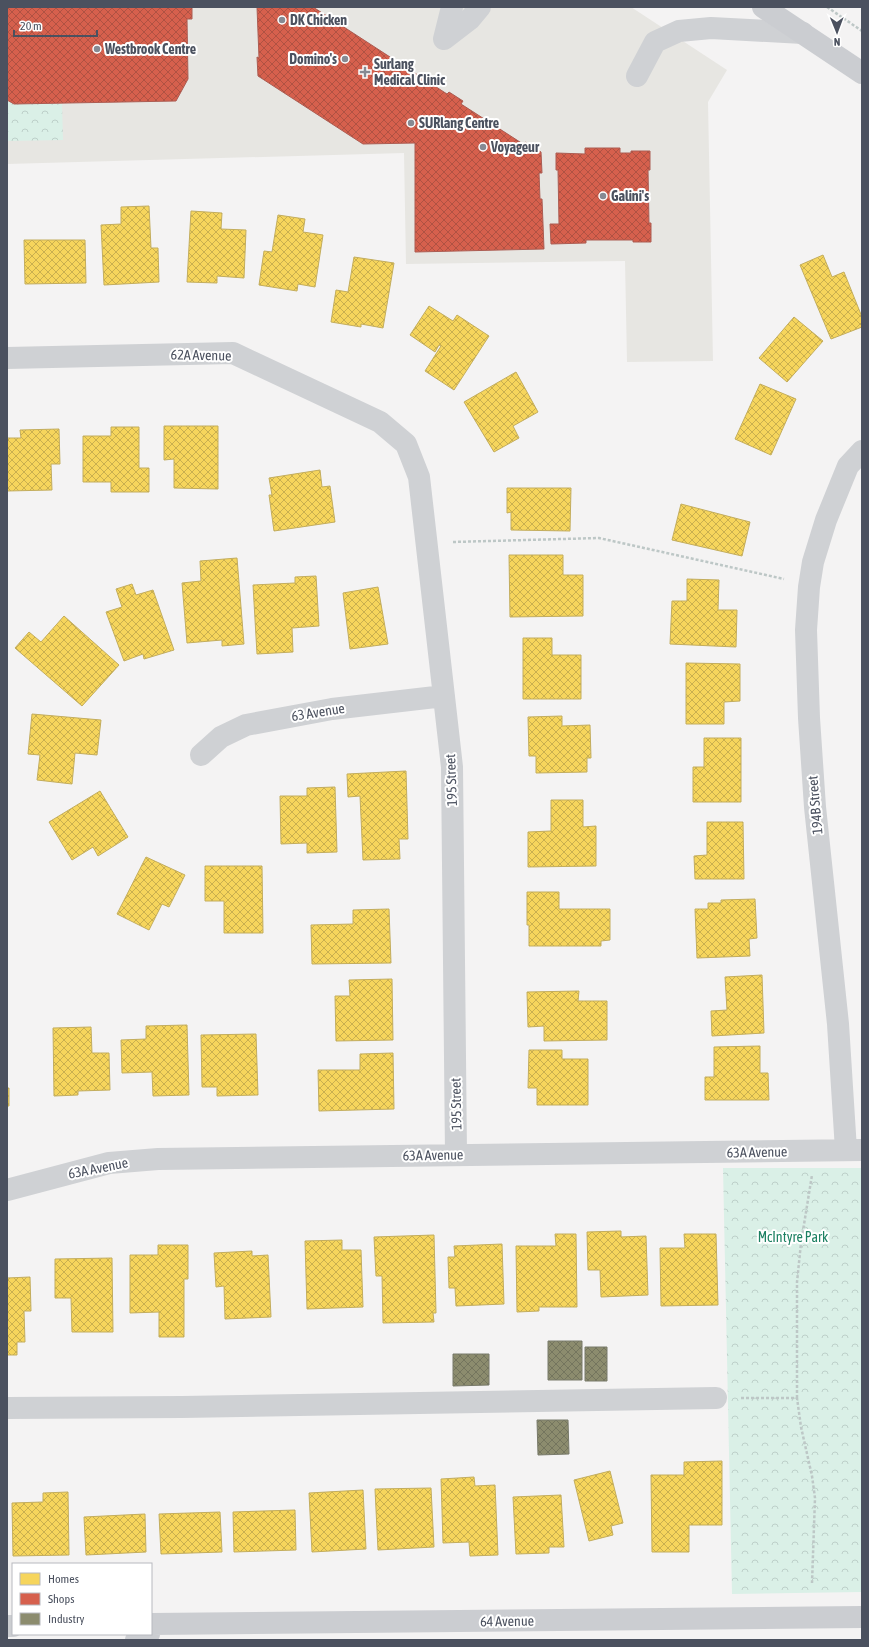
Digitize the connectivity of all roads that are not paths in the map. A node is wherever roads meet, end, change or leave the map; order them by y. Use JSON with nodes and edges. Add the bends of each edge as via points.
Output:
{"nodes":[{"id":1,"x":452,"y":7,"type":"edge"},
{"id":2,"x":480,"y":7,"type":"edge"},
{"id":3,"x":763,"y":7,"type":"edge"},
{"id":4,"x":802,"y":34,"type":"junction"},
{"id":5,"x":862,"y":73,"type":"edge"},
{"id":6,"x":637,"y":76,"type":"dead end"},
{"id":7,"x":7,"y":358,"type":"edge"},
{"id":8,"x":380,"y":422,"type":"joint"},
{"id":9,"x":855,"y":458,"type":"edge"},
{"id":10,"x":444,"y":696,"type":"junction"},
{"id":11,"x":201,"y":756,"type":"dead end"},
{"id":12,"x":854,"y":1150,"type":"edge"},
{"id":13,"x":456,"y":1154,"type":"junction"},
{"id":14,"x":7,"y":1190,"type":"edge"},
{"id":15,"x":716,"y":1398,"type":"road end"},
{"id":16,"x":7,"y":1408,"type":"edge"},
{"id":17,"x":862,"y":1617,"type":"edge"},
{"id":18,"x":161,"y":1624,"type":"edge"},
{"id":19,"x":152,"y":1632,"type":"edge"},
{"id":20,"x":148,"y":1635,"type":"edge"},
{"id":21,"x":136,"y":1640,"type":"edge"}],
"edges":[{"from":1,"to":2,"type":"street","via":[[444,39],[470,20]]},
{"from":3,"to":4,"type":"main road"},
{"from":4,"to":5,"type":"main road"},
{"from":4,"to":6,"type":"street","via":[[711,28],[679,32],[654,42]]},
{"from":7,"to":8,"type":"street","name":"62A Avenue","via":[[233,353]]},
{"from":8,"to":10,"type":"street","name":"195 Street","via":[[406,444],[419,477]]},
{"from":9,"to":12,"type":"street","name":"194B Street","via":[[826,520],[813,562],[808,587],[806,630],[815,807]]},
{"from":10,"to":11,"type":"street","name":"63 Avenue","via":[[332,709],[246,725],[220,737]]},
{"from":10,"to":13,"type":"street","name":"195 Street","via":[[452,767]]},
{"from":12,"to":13,"type":"street","name":"63A Avenue"},
{"from":13,"to":14,"type":"street","name":"63A Avenue","via":[[158,1159],[109,1163]]},
{"from":15,"to":16,"type":"street"},
{"from":17,"to":18,"type":"main road","name":"64 Avenue"},
{"from":18,"to":19,"type":"main road"},
{"from":20,"to":21,"type":"main road"}]}
